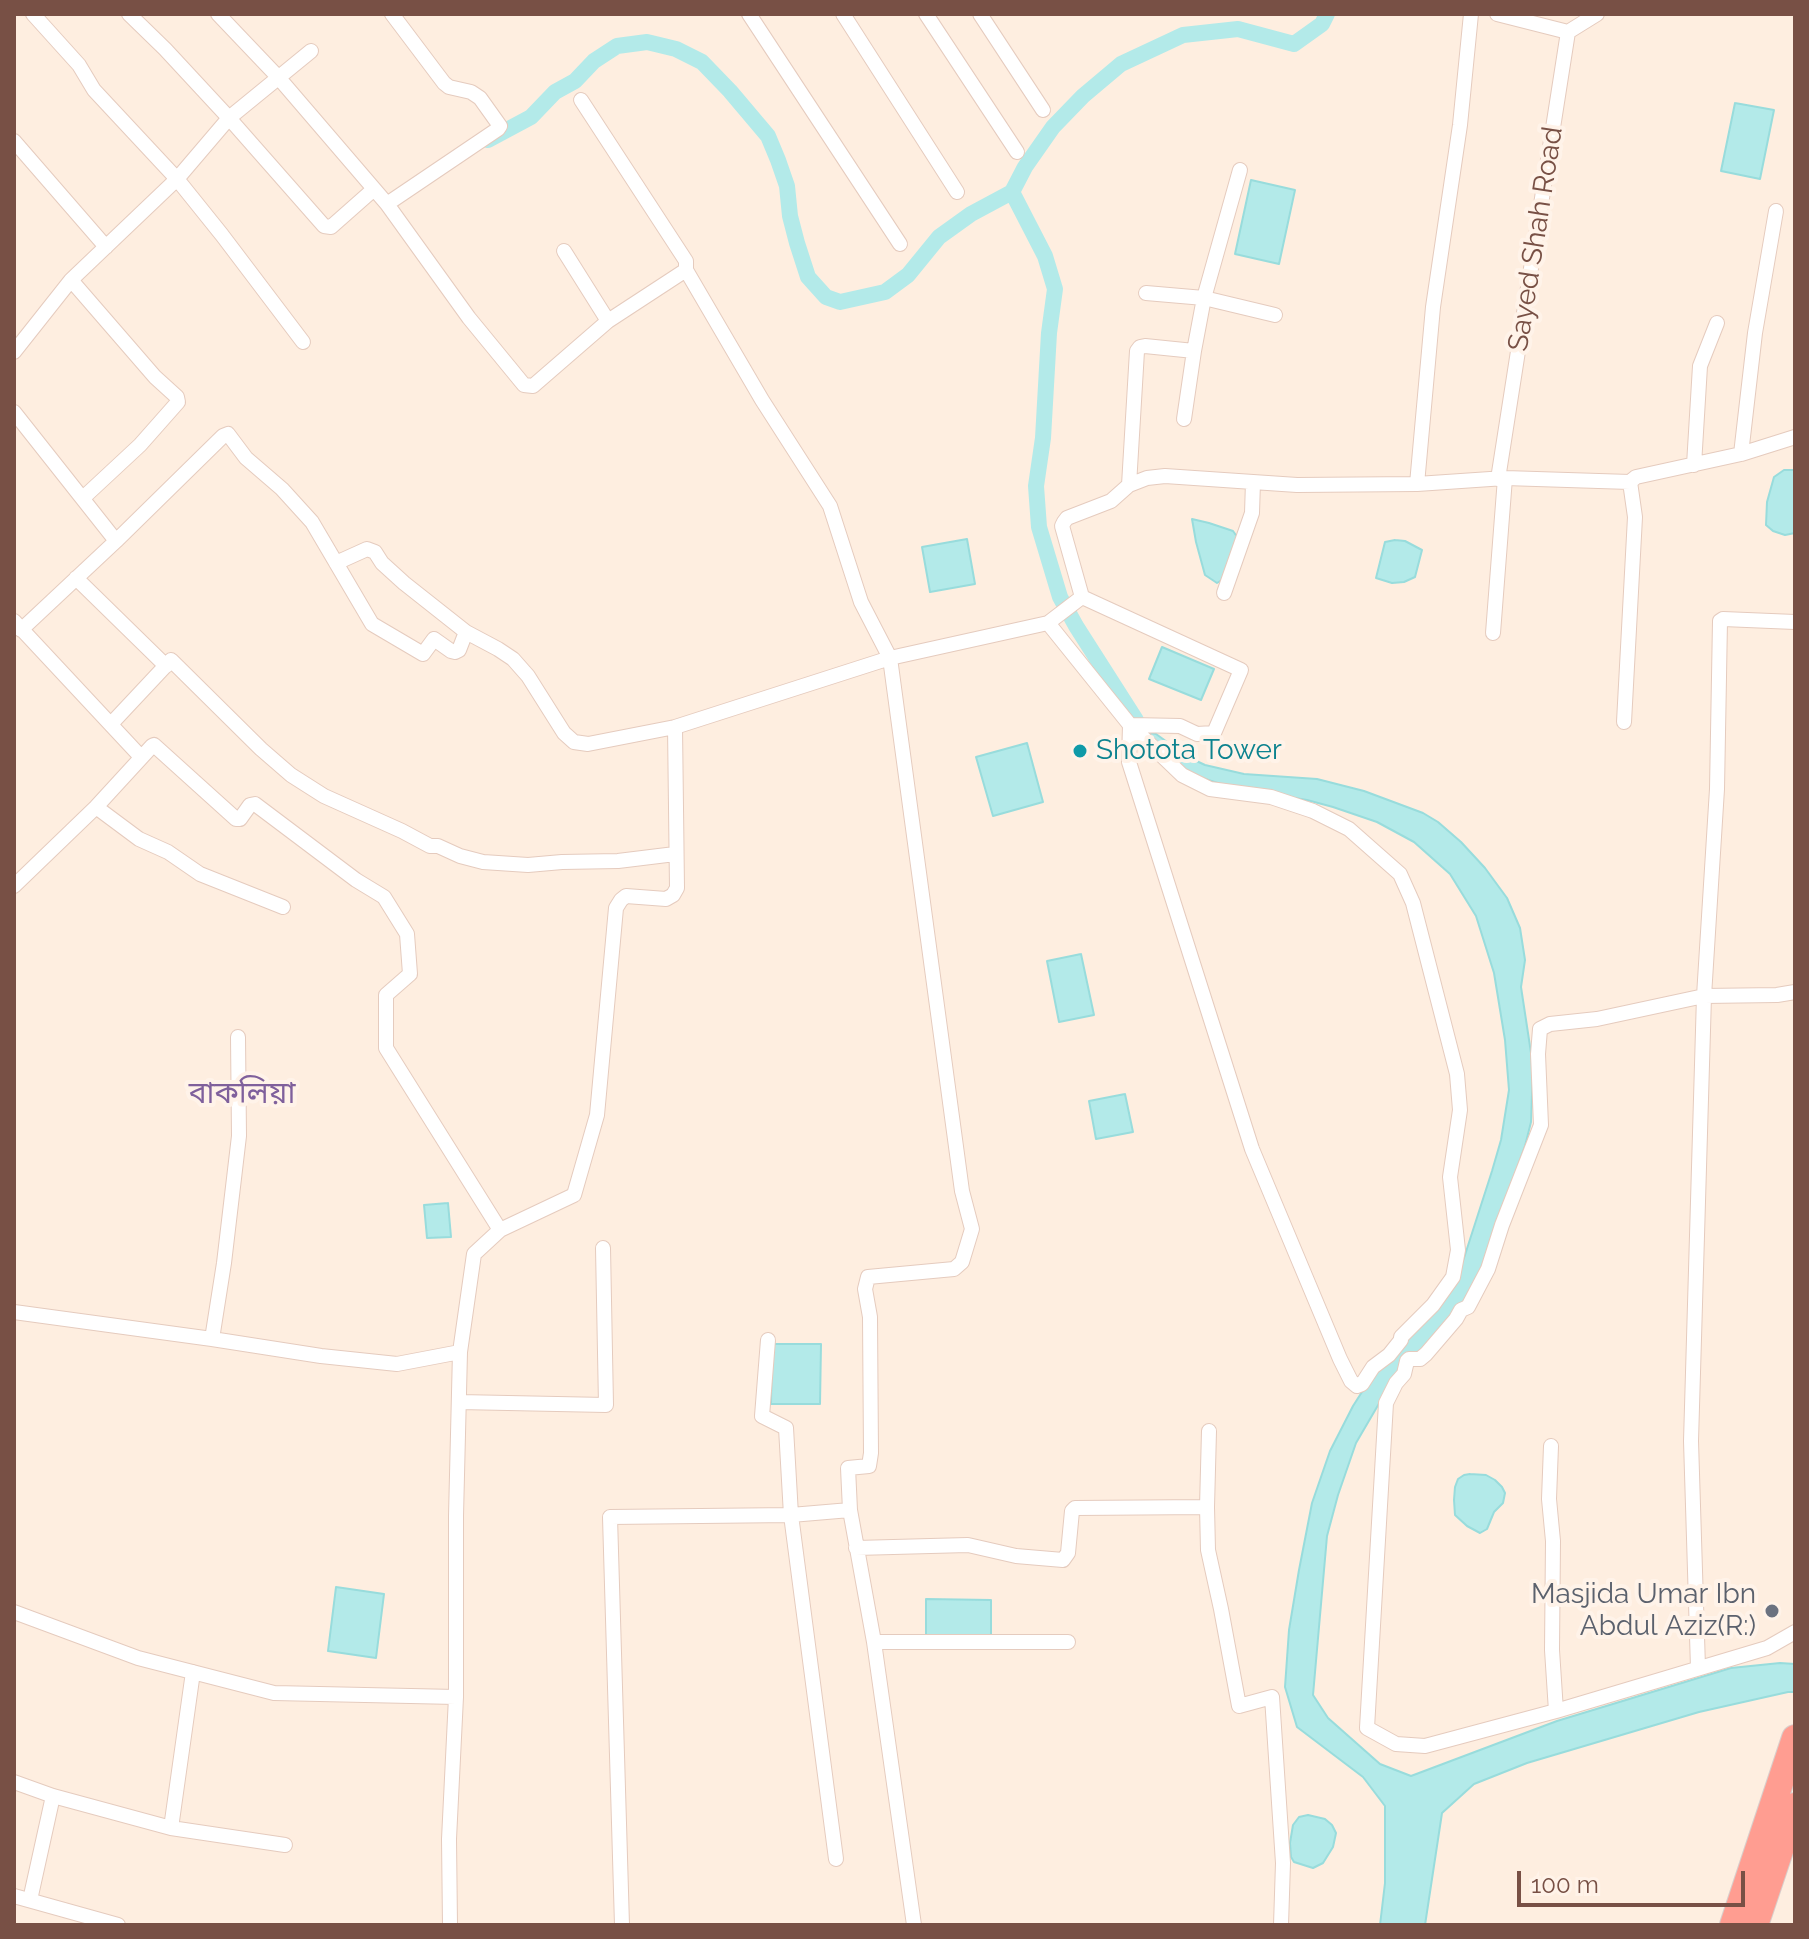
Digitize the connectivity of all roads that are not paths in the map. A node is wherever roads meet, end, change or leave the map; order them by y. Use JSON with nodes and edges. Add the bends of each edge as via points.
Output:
{"nodes":[{"id":1,"x":33,"y":14,"type":"edge"},
{"id":2,"x":129,"y":14,"type":"edge"},
{"id":3,"x":218,"y":14,"type":"edge"},
{"id":4,"x":392,"y":14,"type":"edge"},
{"id":5,"x":749,"y":14,"type":"edge"},
{"id":6,"x":843,"y":14,"type":"edge"},
{"id":7,"x":926,"y":14,"type":"edge"},
{"id":8,"x":980,"y":14,"type":"edge"},
{"id":9,"x":1471,"y":14,"type":"edge"},
{"id":10,"x":1497,"y":14,"type":"edge"},
{"id":11,"x":1597,"y":14,"type":"edge"},
{"id":12,"x":1568,"y":32,"type":"junction"},
{"id":13,"x":311,"y":51,"type":"dead end"},
{"id":14,"x":278,"y":77,"type":"junction"},
{"id":15,"x":581,"y":100,"type":"dead end"},
{"id":16,"x":1043,"y":110,"type":"dead end"},
{"id":17,"x":229,"y":118,"type":"junction"},
{"id":18,"x":14,"y":141,"type":"edge"},
{"id":19,"x":1017,"y":152,"type":"dead end"},
{"id":20,"x":1240,"y":170,"type":"dead end"},
{"id":21,"x":177,"y":179,"type":"junction"},
{"id":22,"x":374,"y":189,"type":"junction"},
{"id":23,"x":957,"y":192,"type":"dead end"},
{"id":24,"x":387,"y":204,"type":"junction"},
{"id":25,"x":1776,"y":211,"type":"dead end"},
{"id":26,"x":900,"y":244,"type":"dead end"},
{"id":27,"x":106,"y":247,"type":"junction"},
{"id":28,"x":564,"y":251,"type":"dead end"},
{"id":29,"x":686,"y":270,"type":"junction"},
{"id":30,"x":71,"y":280,"type":"junction"},
{"id":31,"x":1146,"y":293,"type":"dead end"},
{"id":32,"x":1204,"y":298,"type":"junction"},
{"id":33,"x":1275,"y":315,"type":"dead end"},
{"id":34,"x":608,"y":321,"type":"junction"},
{"id":35,"x":1717,"y":323,"type":"dead end"},
{"id":36,"x":303,"y":342,"type":"dead end"},
{"id":37,"x":1194,"y":351,"type":"junction"},
{"id":38,"x":14,"y":352,"type":"edge"},
{"id":39,"x":14,"y":412,"type":"edge"},
{"id":40,"x":1184,"y":419,"type":"dead end"},
{"id":41,"x":1795,"y":437,"type":"edge"},
{"id":42,"x":1741,"y":454,"type":"junction"},
{"id":43,"x":1694,"y":465,"type":"junction"},
{"id":44,"x":1502,"y":478,"type":"junction"},
{"id":45,"x":1253,"y":482,"type":"junction"},
{"id":46,"x":1630,"y":482,"type":"junction"},
{"id":47,"x":1417,"y":484,"type":"junction"},
{"id":48,"x":1129,"y":485,"type":"junction"},
{"id":49,"x":83,"y":498,"type":"junction"},
{"id":50,"x":116,"y":541,"type":"junction"},
{"id":51,"x":336,"y":563,"type":"junction"},
{"id":52,"x":76,"y":578,"type":"junction"},
{"id":53,"x":1224,"y":593,"type":"dead end"},
{"id":54,"x":1082,"y":597,"type":"junction"},
{"id":55,"x":1795,"y":622,"type":"edge"},
{"id":56,"x":1048,"y":623,"type":"junction"},
{"id":57,"x":18,"y":626,"type":"edge"},
{"id":58,"x":466,"y":632,"type":"junction"},
{"id":59,"x":1493,"y":633,"type":"dead end"},
{"id":60,"x":890,"y":658,"type":"junction"},
{"id":61,"x":166,"y":666,"type":"junction"},
{"id":62,"x":1624,"y":722,"type":"dead end"},
{"id":63,"x":111,"y":724,"type":"junction"},
{"id":64,"x":1130,"y":725,"type":"junction"},
{"id":65,"x":675,"y":727,"type":"junction"},
{"id":66,"x":141,"y":757,"type":"junction"},
{"id":67,"x":96,"y":807,"type":"junction"},
{"id":68,"x":675,"y":854,"type":"junction"},
{"id":69,"x":14,"y":886,"type":"edge"},
{"id":70,"x":283,"y":907,"type":"dead end"},
{"id":71,"x":1795,"y":992,"type":"edge"},
{"id":72,"x":1704,"y":996,"type":"junction"},
{"id":73,"x":238,"y":1037,"type":"dead end"},
{"id":74,"x":500,"y":1230,"type":"junction"},
{"id":75,"x":603,"y":1248,"type":"dead end"},
{"id":76,"x":14,"y":1312,"type":"edge"},
{"id":77,"x":212,"y":1339,"type":"junction"},
{"id":78,"x":768,"y":1340,"type":"dead end"},
{"id":79,"x":460,"y":1352,"type":"junction"},
{"id":80,"x":459,"y":1402,"type":"junction"},
{"id":81,"x":1209,"y":1431,"type":"dead end"},
{"id":82,"x":1551,"y":1446,"type":"dead end"},
{"id":83,"x":1207,"y":1507,"type":"junction"},
{"id":84,"x":850,"y":1510,"type":"junction"},
{"id":85,"x":791,"y":1515,"type":"junction"},
{"id":86,"x":856,"y":1548,"type":"junction"},
{"id":87,"x":14,"y":1612,"type":"edge"},
{"id":88,"x":1795,"y":1632,"type":"edge"},
{"id":89,"x":874,"y":1642,"type":"junction"},
{"id":90,"x":1068,"y":1642,"type":"dead end"},
{"id":91,"x":1698,"y":1668,"type":"junction"},
{"id":92,"x":193,"y":1672,"type":"junction"},
{"id":93,"x":456,"y":1697,"type":"junction"},
{"id":94,"x":1556,"y":1711,"type":"junction"},
{"id":95,"x":1795,"y":1738,"type":"edge"},
{"id":96,"x":14,"y":1782,"type":"edge"},
{"id":97,"x":53,"y":1796,"type":"junction"},
{"id":98,"x":1795,"y":1806,"type":"edge"},
{"id":99,"x":171,"y":1828,"type":"junction"},
{"id":100,"x":285,"y":1845,"type":"dead end"},
{"id":101,"x":836,"y":1859,"type":"dead end"},
{"id":102,"x":14,"y":1896,"type":"edge"},
{"id":103,"x":30,"y":1900,"type":"junction"},
{"id":104,"x":118,"y":1925,"type":"edge"},
{"id":105,"x":450,"y":1925,"type":"edge"},
{"id":106,"x":622,"y":1925,"type":"edge"},
{"id":107,"x":914,"y":1925,"type":"edge"},
{"id":108,"x":1281,"y":1925,"type":"edge"},
{"id":109,"x":1733,"y":1925,"type":"edge"},
{"id":110,"x":1755,"y":1925,"type":"edge"}],
"edges":[{"from":1,"to":21,"type":"street","via":[[94,90]]},
{"from":2,"to":17,"type":"street"},
{"from":3,"to":14,"type":"street"},
{"from":4,"to":24,"type":"street","via":[[444,83],[480,98],[500,126]]},
{"from":5,"to":26,"type":"street"},
{"from":6,"to":23,"type":"street"},
{"from":7,"to":19,"type":"street"},
{"from":8,"to":16,"type":"street"},
{"from":9,"to":47,"type":"street","via":[[1433,307]]},
{"from":10,"to":12,"type":"street"},
{"from":11,"to":12,"type":"street"},
{"from":12,"to":44,"type":"street","name":"Sayed Shah Road"},
{"from":13,"to":14,"type":"street"},
{"from":14,"to":17,"type":"street"},
{"from":14,"to":22,"type":"street"},
{"from":15,"to":29,"type":"street","via":[[686,261]]},
{"from":17,"to":21,"type":"street"},
{"from":17,"to":22,"type":"street","via":[[328,228]]},
{"from":18,"to":27,"type":"street"},
{"from":20,"to":32,"type":"street"},
{"from":21,"to":27,"type":"street"},
{"from":21,"to":36,"type":"street"},
{"from":22,"to":24,"type":"street"},
{"from":24,"to":34,"type":"street","via":[[524,385],[533,386]]},
{"from":25,"to":42,"type":"street"},
{"from":27,"to":30,"type":"street"},
{"from":28,"to":34,"type":"street"},
{"from":29,"to":34,"type":"street"},
{"from":29,"to":60,"type":"street","via":[[830,506],[861,602]]},
{"from":30,"to":38,"type":"street"},
{"from":30,"to":49,"type":"street","via":[[178,402]]},
{"from":31,"to":32,"type":"street"},
{"from":32,"to":33,"type":"street"},
{"from":32,"to":37,"type":"street"},
{"from":35,"to":43,"type":"street","via":[[1700,366]]},
{"from":37,"to":40,"type":"street"},
{"from":37,"to":48,"type":"street","via":[[1145,346],[1137,351]]},
{"from":39,"to":49,"type":"street"},
{"from":41,"to":42,"type":"street"},
{"from":42,"to":43,"type":"street"},
{"from":43,"to":46,"type":"street"},
{"from":44,"to":46,"type":"street"},
{"from":44,"to":47,"type":"street"},
{"from":44,"to":59,"type":"street","name":"Sayed Shah Road"},
{"from":45,"to":47,"type":"street"},
{"from":45,"to":48,"type":"street","via":[[1165,476]]},
{"from":45,"to":53,"type":"street","via":[[1252,513]]},
{"from":46,"to":62,"type":"street","via":[[1635,517]]},
{"from":48,"to":54,"type":"street","via":[[1111,501],[1067,518],[1062,526]]},
{"from":49,"to":50,"type":"street"},
{"from":50,"to":51,"type":"street","via":[[228,434],[312,522]]},
{"from":50,"to":52,"type":"street"},
{"from":51,"to":58,"type":"street","via":[[367,549],[375,552],[404,583]]},
{"from":51,"to":58,"type":"street","via":[[372,624],[420,654],[434,639],[455,652]]},
{"from":52,"to":57,"type":"street"},
{"from":52,"to":61,"type":"street"},
{"from":54,"to":56,"type":"street"},
{"from":54,"to":64,"type":"street","via":[[1241,670],[1214,733]]},
{"from":55,"to":72,"type":"street","via":[[1720,621],[1717,789]]},
{"from":56,"to":60,"type":"street"},
{"from":56,"to":64,"type":"street"},
{"from":57,"to":63,"type":"street"},
{"from":58,"to":65,"type":"street","via":[[513,659],[574,742],[588,744]]},
{"from":60,"to":65,"type":"street"},
{"from":60,"to":84,"type":"street","via":[[962,1191],[972,1229],[962,1262],[954,1269],[868,1277],[871,1453],[869,1466],[848,1468]]},
{"from":61,"to":63,"type":"street"},
{"from":61,"to":68,"type":"street","via":[[174,661],[291,775],[430,846],[483,862],[528,865]]},
{"from":63,"to":66,"type":"street"},
{"from":64,"to":64,"type":"street","via":[[1129,762],[1252,1149],[1340,1359],[1357,1386],[1433,1305],[1453,1277],[1458,1250],[1450,1177],[1460,1110],[1457,1074],[1413,903],[1400,874],[1349,829],[1271,797],[1210,789],[1182,775]]},
{"from":65,"to":68,"type":"street"},
{"from":66,"to":67,"type":"street"},
{"from":66,"to":74,"type":"street","via":[[157,746],[236,819],[255,804],[384,897],[407,934],[410,974],[386,995],[386,1048]]},
{"from":67,"to":69,"type":"street"},
{"from":67,"to":70,"type":"street","via":[[200,874]]},
{"from":68,"to":74,"type":"street","via":[[673,895],[626,896],[616,908],[597,1115],[574,1195]]},
{"from":71,"to":72,"type":"street"},
{"from":72,"to":91,"type":"street","via":[[1691,1441]]},
{"from":72,"to":94,"type":"street","via":[[1540,1029],[1541,1125],[1488,1269],[1468,1307],[1426,1354],[1407,1361],[1386,1403],[1367,1728],[1396,1744],[1425,1746]]},
{"from":73,"to":77,"type":"street","via":[[239,1136]]},
{"from":74,"to":79,"type":"street","via":[[474,1254]]},
{"from":75,"to":80,"type":"street","via":[[606,1405]]},
{"from":76,"to":77,"type":"street"},
{"from":77,"to":79,"type":"street","via":[[397,1364]]},
{"from":78,"to":85,"type":"street","via":[[762,1416],[786,1428]]},
{"from":79,"to":80,"type":"street"},
{"from":80,"to":93,"type":"street"},
{"from":81,"to":83,"type":"street"},
{"from":82,"to":94,"type":"street"},
{"from":83,"to":86,"type":"street","via":[[1075,1508],[1063,1560],[968,1545]]},
{"from":83,"to":108,"type":"street","via":[[1208,1550],[1239,1706],[1272,1697],[1283,1863]]},
{"from":84,"to":85,"type":"street"},
{"from":84,"to":86,"type":"street"},
{"from":85,"to":101,"type":"street"},
{"from":85,"to":106,"type":"street","via":[[610,1517]]},
{"from":86,"to":89,"type":"street"},
{"from":87,"to":92,"type":"street","via":[[138,1658]]},
{"from":88,"to":91,"type":"street","via":[[1767,1648]]},
{"from":89,"to":90,"type":"street"},
{"from":89,"to":107,"type":"street"},
{"from":91,"to":94,"type":"street"},
{"from":92,"to":93,"type":"street","via":[[274,1693]]},
{"from":92,"to":99,"type":"street"},
{"from":93,"to":105,"type":"street"},
{"from":95,"to":109,"type":"highway"},
{"from":96,"to":97,"type":"street"},
{"from":97,"to":99,"type":"street"},
{"from":97,"to":103,"type":"street"},
{"from":98,"to":110,"type":"highway"},
{"from":99,"to":100,"type":"street"},
{"from":102,"to":103,"type":"street"},
{"from":103,"to":104,"type":"street"}]}
